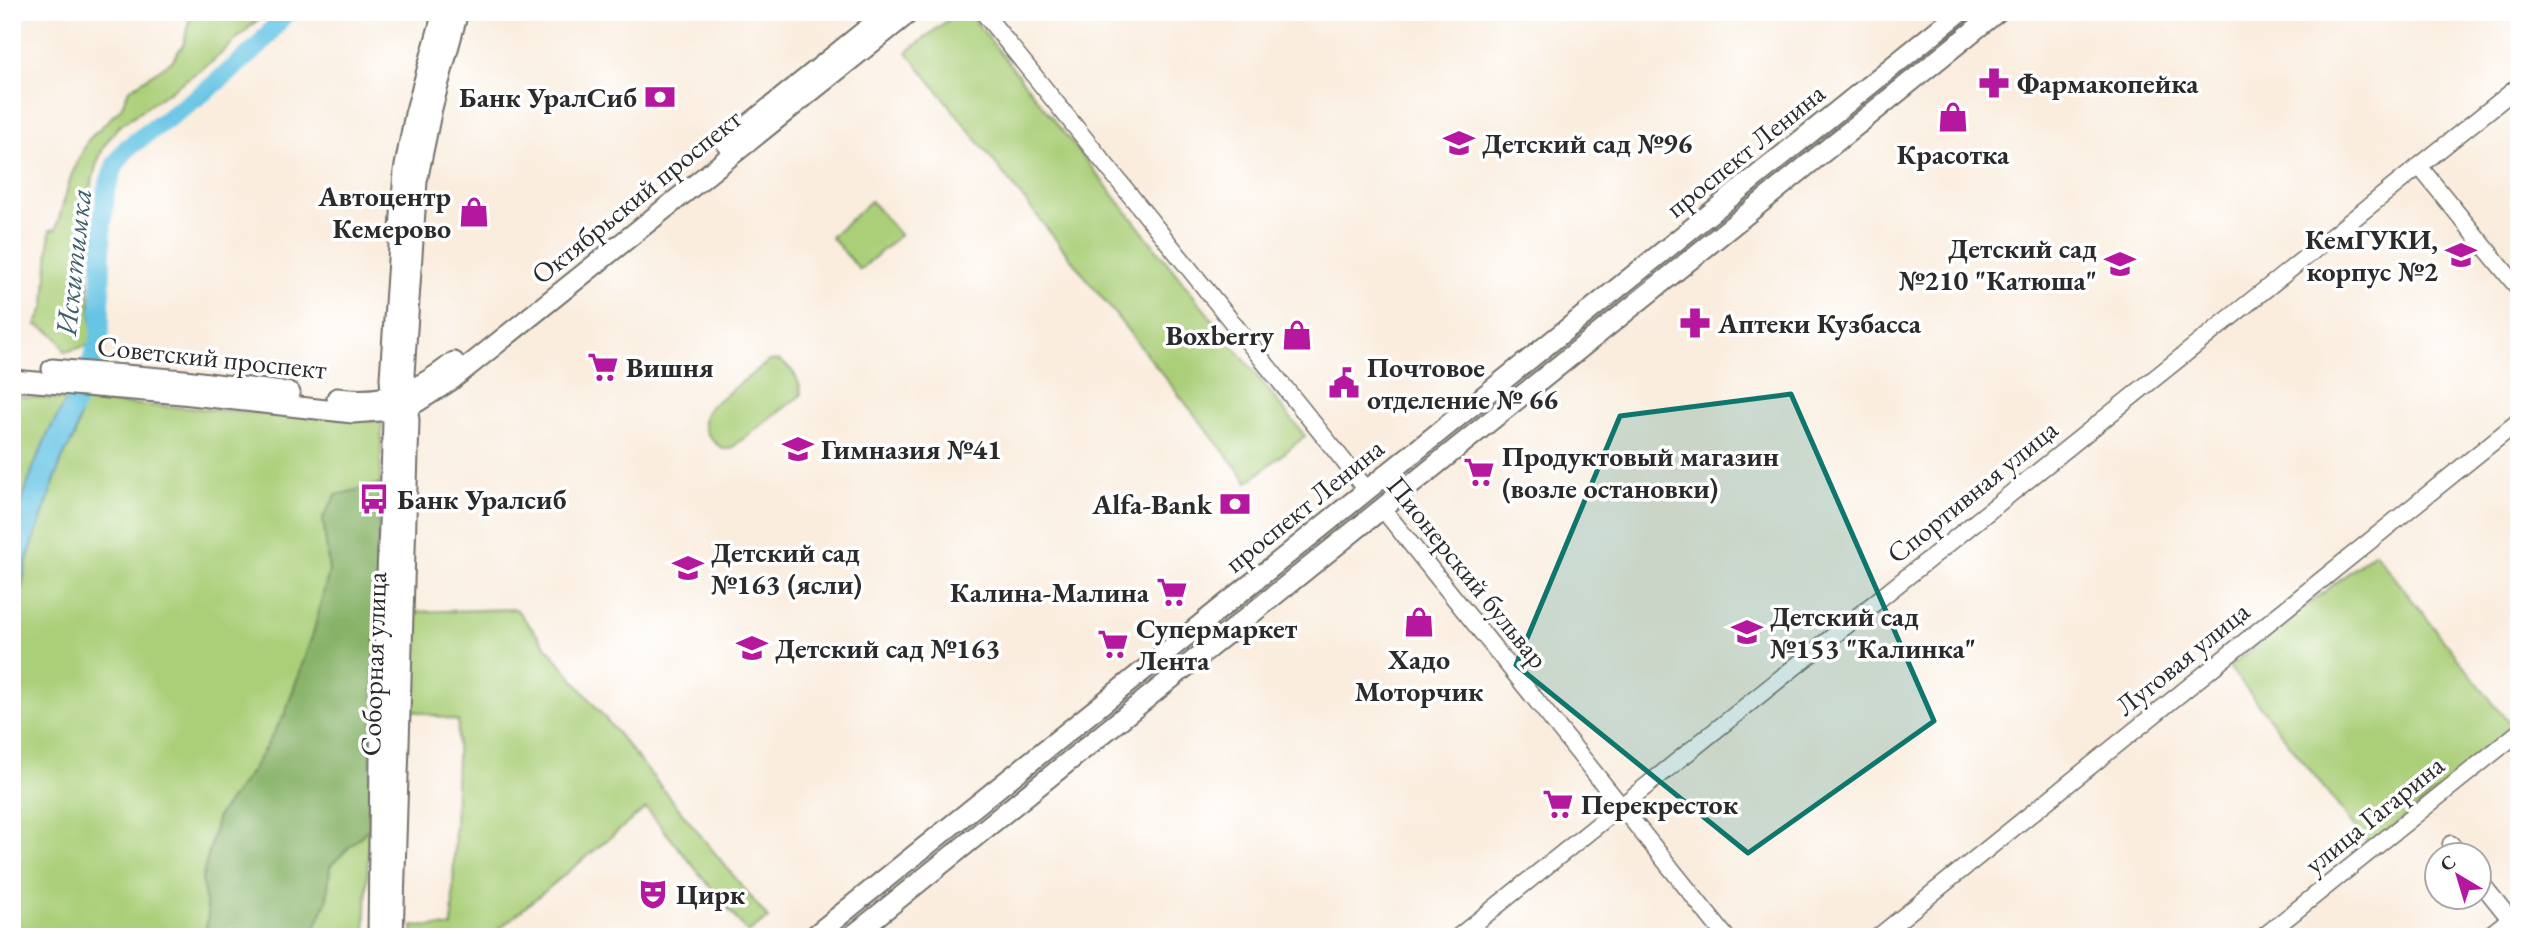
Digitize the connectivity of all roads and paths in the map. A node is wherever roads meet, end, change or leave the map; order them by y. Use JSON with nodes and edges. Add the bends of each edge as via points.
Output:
{"nodes":[{"id":1,"x":443,"y":12,"type":"edge"},
{"id":2,"x":458,"y":12,"type":"edge"},
{"id":3,"x":888,"y":12,"type":"edge"},
{"id":4,"x":910,"y":12,"type":"edge"},
{"id":5,"x":983,"y":12,"type":"edge"},
{"id":6,"x":1960,"y":12,"type":"edge"},
{"id":7,"x":1997,"y":12,"type":"edge"},
{"id":8,"x":2519,"y":86,"type":"edge"},
{"id":9,"x":1864,"y":90,"type":"junction"},
{"id":10,"x":1881,"y":106,"type":"junction"},
{"id":11,"x":2420,"y":166,"type":"junction"},
{"id":12,"x":2519,"y":289,"type":"edge"},
{"id":13,"x":18,"y":373,"type":"edge"},
{"id":14,"x":398,"y":403,"type":"junction"},
{"id":15,"x":2519,"y":421,"type":"edge"},
{"id":16,"x":1367,"y":490,"type":"junction"},
{"id":17,"x":1382,"y":508,"type":"junction"},
{"id":18,"x":2519,"y":732,"type":"edge"},
{"id":19,"x":1621,"y":806,"type":"junction"},
{"id":20,"x":2492,"y":896,"type":"edge"},
{"id":21,"x":2514,"y":924,"type":"edge"},
{"id":22,"x":378,"y":937,"type":"edge"},
{"id":23,"x":393,"y":937,"type":"edge"},
{"id":24,"x":813,"y":937,"type":"edge"},
{"id":25,"x":851,"y":937,"type":"edge"},
{"id":26,"x":1458,"y":937,"type":"edge"},
{"id":27,"x":1726,"y":937,"type":"edge"},
{"id":28,"x":1878,"y":937,"type":"edge"},
{"id":29,"x":2263,"y":937,"type":"edge"},
{"id":30,"x":2487,"y":937,"type":"edge"}],
"edges":[{"from":1,"to":14,"type":"main road","via":[[404,171],[390,378]]},
{"from":2,"to":14,"type":"main road","via":[[417,181]]},
{"from":3,"to":14,"type":"main road","name":"Октябрьский проспект"},
{"from":4,"to":14,"type":"main road","name":"Октябрьский проспект","via":[[460,374],[433,394]]},
{"from":5,"to":16,"type":"street","name":"Пионерский бульвар"},
{"from":6,"to":9,"type":"main road","name":"проспект Ленина"},
{"from":7,"to":10,"type":"main road","name":"проспект Ленина"},
{"from":8,"to":11,"type":"street","name":"Спортивная улица"},
{"from":9,"to":10,"type":"main road"},
{"from":9,"to":16,"type":"main road","name":"проспект Ленина"},
{"from":10,"to":17,"type":"main road","name":"проспект Ленина"},
{"from":11,"to":12,"type":"street"},
{"from":11,"to":19,"type":"street","name":"Спортивная улица"},
{"from":13,"to":14,"type":"main road","name":"Советский проспект"},
{"from":14,"to":22,"type":"main road","name":"Соборная улица","via":[[393,423],[380,752]]},
{"from":14,"to":23,"type":"main road","name":"Соборная улица","via":[[408,435]]},
{"from":15,"to":28,"type":"street","name":"Луговая улица"},
{"from":16,"to":17,"type":"main road","name":"Пионерский бульвар"},
{"from":16,"to":24,"type":"main road","name":"проспект Ленина"},
{"from":17,"to":19,"type":"street","name":"Пионерский бульвар"},
{"from":17,"to":25,"type":"main road","name":"проспект Ленина"},
{"from":18,"to":29,"type":"street","name":"улица Гагарина"},
{"from":19,"to":26,"type":"street","name":"Спортивная улица"},
{"from":19,"to":27,"type":"street","name":"Пионерский бульвар"},
{"from":20,"to":21,"type":"street"},
{"from":21,"to":30,"type":"street"}]}
